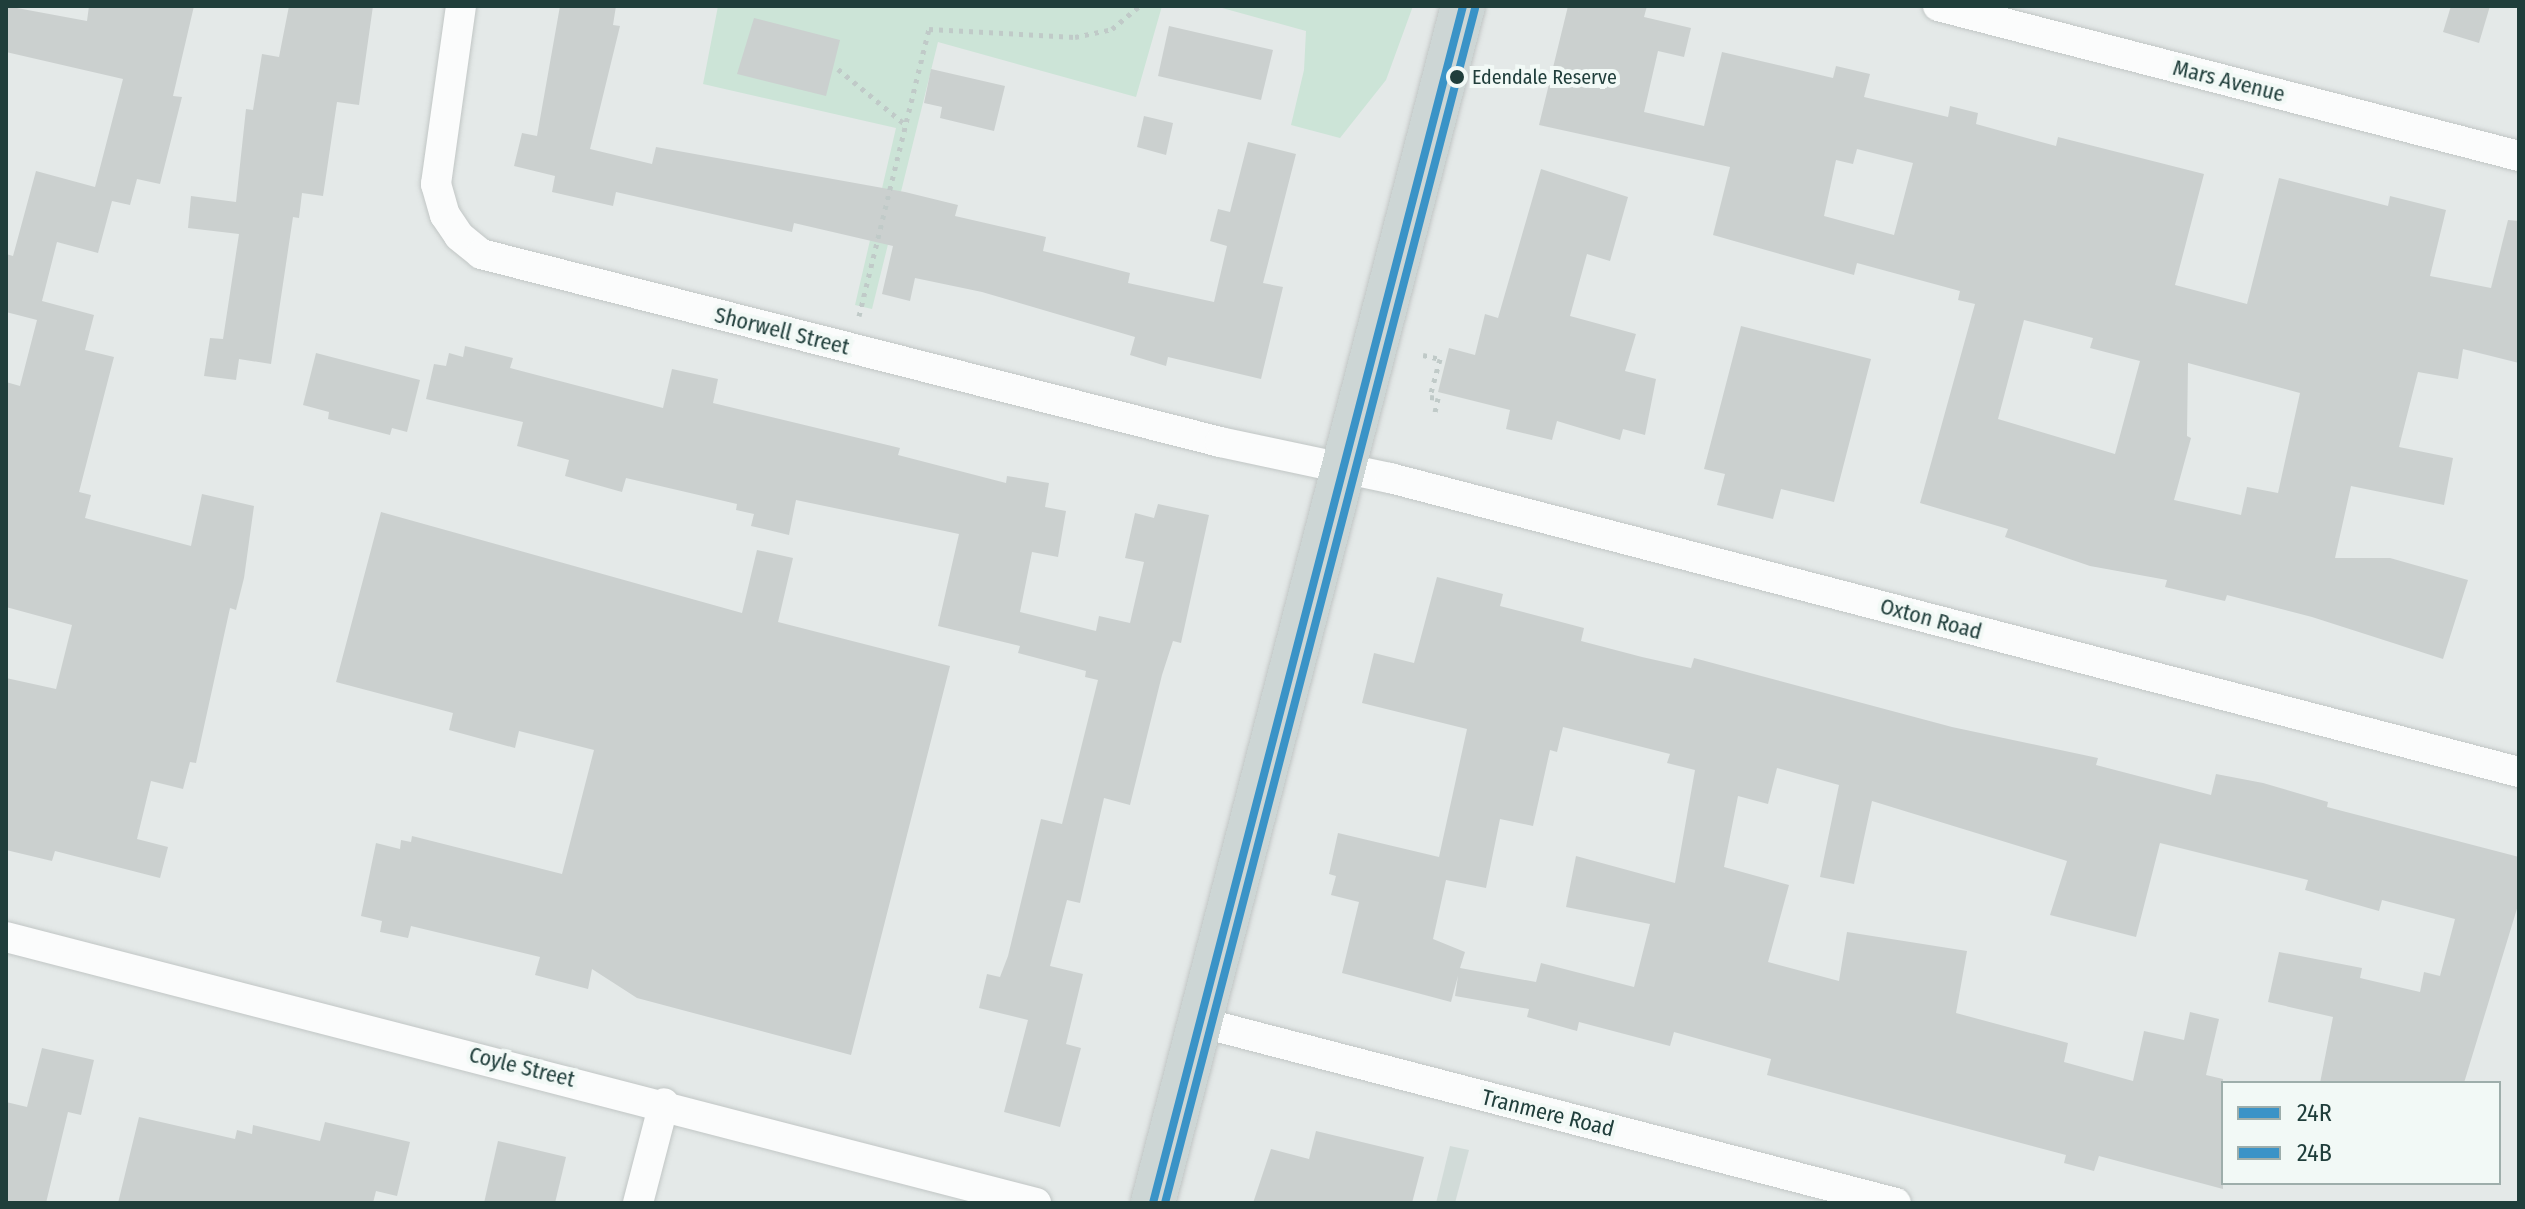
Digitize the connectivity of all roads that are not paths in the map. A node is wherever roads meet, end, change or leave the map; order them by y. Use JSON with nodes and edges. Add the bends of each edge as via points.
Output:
{"nodes":[{"id":1,"x":461,"y":6,"type":"edge"},
{"id":2,"x":1463,"y":6,"type":"edge"},
{"id":3,"x":1938,"y":6,"type":"edge"},
{"id":4,"x":2519,"y":156,"type":"edge"},
{"id":5,"x":1343,"y":469,"type":"junction"},
{"id":6,"x":2519,"y":772,"type":"edge"},
{"id":7,"x":6,"y":937,"type":"edge"},
{"id":8,"x":1199,"y":1022,"type":"junction"},
{"id":9,"x":664,"y":1103,"type":"junction"},
{"id":10,"x":638,"y":1203,"type":"edge"},
{"id":11,"x":1036,"y":1203,"type":"edge"},
{"id":12,"x":1153,"y":1203,"type":"edge"},
{"id":13,"x":1896,"y":1203,"type":"edge"}],
"edges":[{"from":1,"to":5,"type":"street","name":"Shorwell Street","via":[[436,184],[445,215],[481,254]]},
{"from":2,"to":5,"type":"main road"},
{"from":3,"to":4,"type":"street","name":"Mars Avenue"},
{"from":5,"to":6,"type":"street","name":"Oxton Road"},
{"from":5,"to":8,"type":"main road"},
{"from":7,"to":9,"type":"street","name":"Coyle Street"},
{"from":8,"to":12,"type":"main road"},
{"from":8,"to":13,"type":"street","name":"Tranmere Road"},
{"from":9,"to":10,"type":"street"},
{"from":9,"to":11,"type":"street","name":"Coyle Street"}]}
